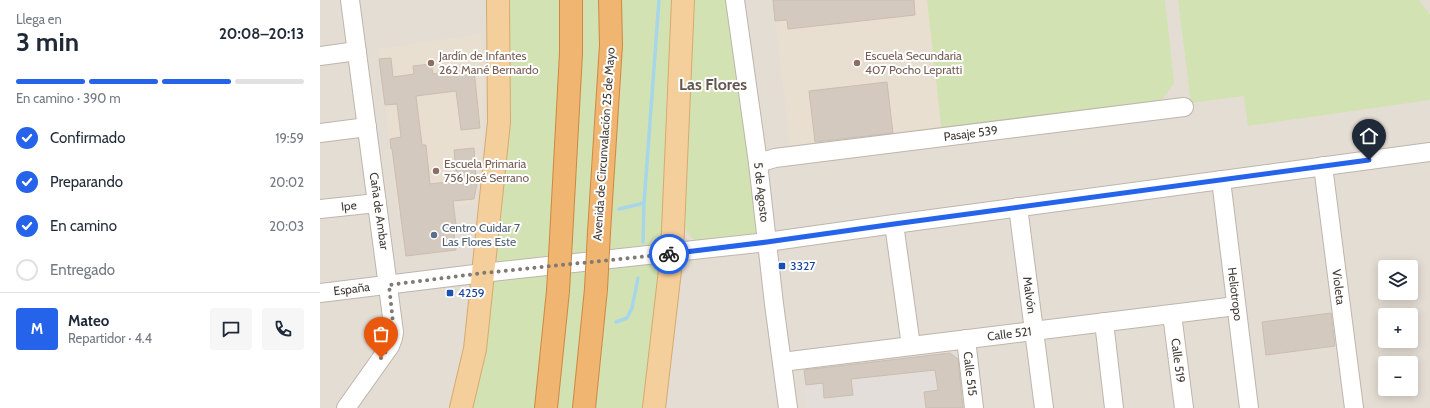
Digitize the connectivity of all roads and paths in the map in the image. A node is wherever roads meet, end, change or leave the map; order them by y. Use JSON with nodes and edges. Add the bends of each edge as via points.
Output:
{"nodes":[{"id":1,"x":350,"y":0,"type":"edge"},
{"id":2,"x":498,"y":0,"type":"edge"},
{"id":3,"x":566,"y":0,"type":"edge"},
{"id":4,"x":572,"y":0,"type":"edge"},
{"id":5,"x":610,"y":0,"type":"edge"},
{"id":6,"x":617,"y":0,"type":"edge"},
{"id":7,"x":683,"y":0,"type":"edge"},
{"id":8,"x":735,"y":0,"type":"edge"},
{"id":9,"x":610,"y":45,"type":"junction"},
{"id":10,"x":357,"y":51,"type":"junction"},
{"id":11,"x":571,"y":53,"type":"junction"},
{"id":12,"x":320,"y":56,"type":"edge"},
{"id":13,"x":1184,"y":107,"type":"dead end"},
{"id":14,"x":367,"y":127,"type":"junction"},
{"id":15,"x":320,"y":133,"type":"edge"},
{"id":16,"x":1430,"y":152,"type":"edge"},
{"id":17,"x":758,"y":163,"type":"junction"},
{"id":18,"x":1323,"y":166,"type":"junction"},
{"id":19,"x":1221,"y":180,"type":"junction"},
{"id":20,"x":377,"y":203,"type":"junction"},
{"id":21,"x":1018,"y":207,"type":"junction"},
{"id":22,"x":320,"y":209,"type":"edge"},
{"id":23,"x":894,"y":224,"type":"junction"},
{"id":24,"x":767,"y":242,"type":"junction"},
{"id":25,"x":672,"y":253,"type":"junction"},
{"id":26,"x":483,"y":273,"type":"junction"},
{"id":27,"x":389,"y":285,"type":"junction"},
{"id":28,"x":320,"y":293,"type":"edge"},
{"id":29,"x":1236,"y":306,"type":"junction"},
{"id":30,"x":1172,"y":314,"type":"junction"},
{"id":31,"x":1104,"y":322,"type":"junction"},
{"id":32,"x":1034,"y":331,"type":"junction"},
{"id":33,"x":966,"y":339,"type":"junction"},
{"id":34,"x":911,"y":346,"type":"junction"},
{"id":35,"x":782,"y":362,"type":"junction"},
{"id":36,"x":346,"y":408,"type":"edge"},
{"id":37,"x":461,"y":408,"type":"edge"},
{"id":38,"x":546,"y":408,"type":"edge"},
{"id":39,"x":584,"y":408,"type":"edge"},
{"id":40,"x":654,"y":408,"type":"edge"},
{"id":41,"x":788,"y":408,"type":"edge"},
{"id":42,"x":974,"y":408,"type":"edge"},
{"id":43,"x":1044,"y":408,"type":"edge"},
{"id":44,"x":1114,"y":408,"type":"edge"},
{"id":45,"x":1184,"y":408,"type":"edge"},
{"id":46,"x":1249,"y":408,"type":"edge"},
{"id":47,"x":1354,"y":408,"type":"edge"}],
"edges":[{"from":1,"to":10,"type":"street","name":"Caña de Ambar"},
{"from":2,"to":26,"type":"main road","via":[[499,122]]},
{"from":3,"to":11,"type":"highway"},
{"from":4,"to":11,"type":"highway"},
{"from":5,"to":9,"type":"highway","name":"Avenida de Circunvalación 25 de Mayo"},
{"from":6,"to":9,"type":"highway"},
{"from":7,"to":25,"type":"main road"},
{"from":8,"to":17,"type":"street","name":"5 de Agosto"},
{"from":9,"to":39,"type":"highway","name":"Avenida de Circunvalación 25 de Mayo","bridge":true,"via":[[596,289]]},
{"from":10,"to":12,"type":"street"},
{"from":10,"to":14,"type":"street","name":"Caña de Ambar"},
{"from":11,"to":38,"type":"highway","bridge":true,"via":[[558,291]]},
{"from":13,"to":17,"type":"street","name":"Pasaje 539","via":[[783,157]]},
{"from":14,"to":15,"type":"street"},
{"from":14,"to":20,"type":"street","name":"Caña de Ambar"},
{"from":16,"to":18,"type":"street","name":"España"},
{"from":17,"to":24,"type":"street","name":"5 de Agosto"},
{"from":18,"to":19,"type":"street","name":"España"},
{"from":18,"to":47,"type":"street","name":"Violeta"},
{"from":19,"to":21,"type":"street","name":"España"},
{"from":19,"to":29,"type":"street","name":"Heliotropo"},
{"from":20,"to":22,"type":"street","name":"Ipe"},
{"from":20,"to":27,"type":"street","name":"Caña de Ambar"},
{"from":21,"to":23,"type":"street","name":"España"},
{"from":21,"to":32,"type":"street","name":"Malvón"},
{"from":23,"to":24,"type":"street","name":"España"},
{"from":23,"to":34,"type":"street"},
{"from":24,"to":25,"type":"street","name":"España"},
{"from":24,"to":35,"type":"street","name":"5 de Agosto"},
{"from":25,"to":26,"type":"street","name":"España"},
{"from":25,"to":40,"type":"main road"},
{"from":26,"to":27,"type":"street","name":"España"},
{"from":26,"to":37,"type":"main road","via":[[475,349]]},
{"from":27,"to":28,"type":"street","name":"España"},
{"from":27,"to":36,"type":"street","name":"Caña de Ambar","via":[[393,338]]},
{"from":29,"to":30,"type":"street","name":"Calle 521"},
{"from":29,"to":46,"type":"street","name":"Heliotropo"},
{"from":30,"to":31,"type":"street","name":"Calle 521"},
{"from":30,"to":45,"type":"street","name":"Calle 519"},
{"from":31,"to":32,"type":"street","name":"Calle 521"},
{"from":31,"to":44,"type":"street"},
{"from":32,"to":33,"type":"street","name":"Calle 521"},
{"from":32,"to":43,"type":"street","name":"Malvón"},
{"from":33,"to":34,"type":"street","name":"Calle 521"},
{"from":33,"to":42,"type":"street","name":"Calle 515"},
{"from":34,"to":35,"type":"street","name":"Calle 521"},
{"from":35,"to":41,"type":"street","name":"5 de Agosto"}]}
